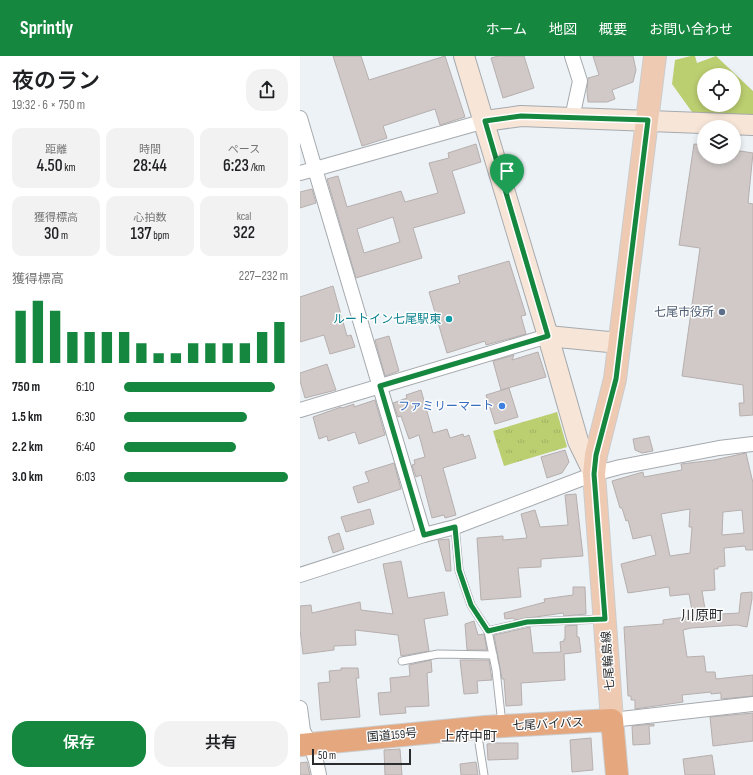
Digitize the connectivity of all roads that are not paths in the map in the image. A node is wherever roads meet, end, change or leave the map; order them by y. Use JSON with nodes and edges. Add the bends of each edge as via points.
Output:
{"nodes":[{"id":1,"x":464,"y":56,"type":"edge"},
{"id":2,"x":572,"y":56,"type":"edge"},
{"id":3,"x":655,"y":56,"type":"edge"},
{"id":4,"x":300,"y":118,"type":"edge"},
{"id":5,"x":572,"y":118,"type":"junction"},
{"id":6,"x":648,"y":120,"type":"junction"},
{"id":7,"x":485,"y":121,"type":"junction"},
{"id":8,"x":753,"y":125,"type":"edge"},
{"id":9,"x":315,"y":168,"type":"junction"},
{"id":10,"x":300,"y":173,"type":"edge"},
{"id":11,"x":548,"y":336,"type":"junction"},
{"id":12,"x":619,"y":343,"type":"junction"},
{"id":13,"x":380,"y":386,"type":"junction"},
{"id":14,"x":300,"y":410,"type":"edge"},
{"id":15,"x":753,"y":444,"type":"edge"},
{"id":16,"x":594,"y":474,"type":"junction"},
{"id":17,"x":455,"y":527,"type":"junction"},
{"id":18,"x":424,"y":535,"type":"junction"},
{"id":19,"x":300,"y":576,"type":"edge"},
{"id":20,"x":605,"y":619,"type":"junction"},
{"id":21,"x":488,"y":631,"type":"junction"},
{"id":22,"x":493,"y":655,"type":"junction"},
{"id":23,"x":402,"y":661,"type":"dead end"},
{"id":24,"x":753,"y":704,"type":"edge"},
{"id":25,"x":300,"y":708,"type":"edge"},
{"id":26,"x":612,"y":720,"type":"junction"},
{"id":27,"x":488,"y":727,"type":"junction"},
{"id":28,"x":305,"y":744,"type":"edge"},
{"id":29,"x":319,"y":775,"type":"edge"},
{"id":30,"x":484,"y":775,"type":"edge"},
{"id":31,"x":617,"y":775,"type":"edge"}],
"edges":[{"from":1,"to":7,"type":"street"},
{"from":2,"to":5,"type":"street","via":[[580,81]]},
{"from":3,"to":6,"type":"main road","name":"七尾輪島線"},
{"from":4,"to":9,"type":"street"},
{"from":5,"to":6,"type":"street"},
{"from":5,"to":7,"type":"street","via":[[521,116]]},
{"from":6,"to":8,"type":"street"},
{"from":6,"to":12,"type":"main road","name":"七尾輪島線"},
{"from":7,"to":9,"type":"street"},
{"from":7,"to":11,"type":"street"},
{"from":9,"to":10,"type":"street"},
{"from":9,"to":13,"type":"street"},
{"from":11,"to":12,"type":"street"},
{"from":11,"to":13,"type":"street"},
{"from":11,"to":16,"type":"street","via":[[578,441]]},
{"from":12,"to":16,"type":"main road","name":"七尾輪島線","via":[[616,379],[596,455]]},
{"from":13,"to":14,"type":"street"},
{"from":13,"to":18,"type":"street"},
{"from":15,"to":16,"type":"street","via":[[719,448]]},
{"from":16,"to":17,"type":"street"},
{"from":16,"to":20,"type":"main road","name":"七尾輪島線"},
{"from":17,"to":18,"type":"street"},
{"from":17,"to":21,"type":"lane","via":[[459,570],[471,605]]},
{"from":18,"to":19,"type":"street"},
{"from":20,"to":21,"type":"lane","via":[[527,622]]},
{"from":20,"to":26,"type":"main road","name":"七尾輪島線"},
{"from":21,"to":22,"type":"lane"},
{"from":22,"to":23,"type":"lane","via":[[438,654]]},
{"from":22,"to":27,"type":"lane"},
{"from":24,"to":26,"type":"street"},
{"from":25,"to":28,"type":"street"},
{"from":26,"to":27,"type":"highway","name":"七尾バイパス"},
{"from":26,"to":31,"type":"highway"},
{"from":27,"to":28,"type":"highway","name":"国道159号"},
{"from":27,"to":30,"type":"lane"},
{"from":28,"to":29,"type":"street","via":[[316,761]]}]}
